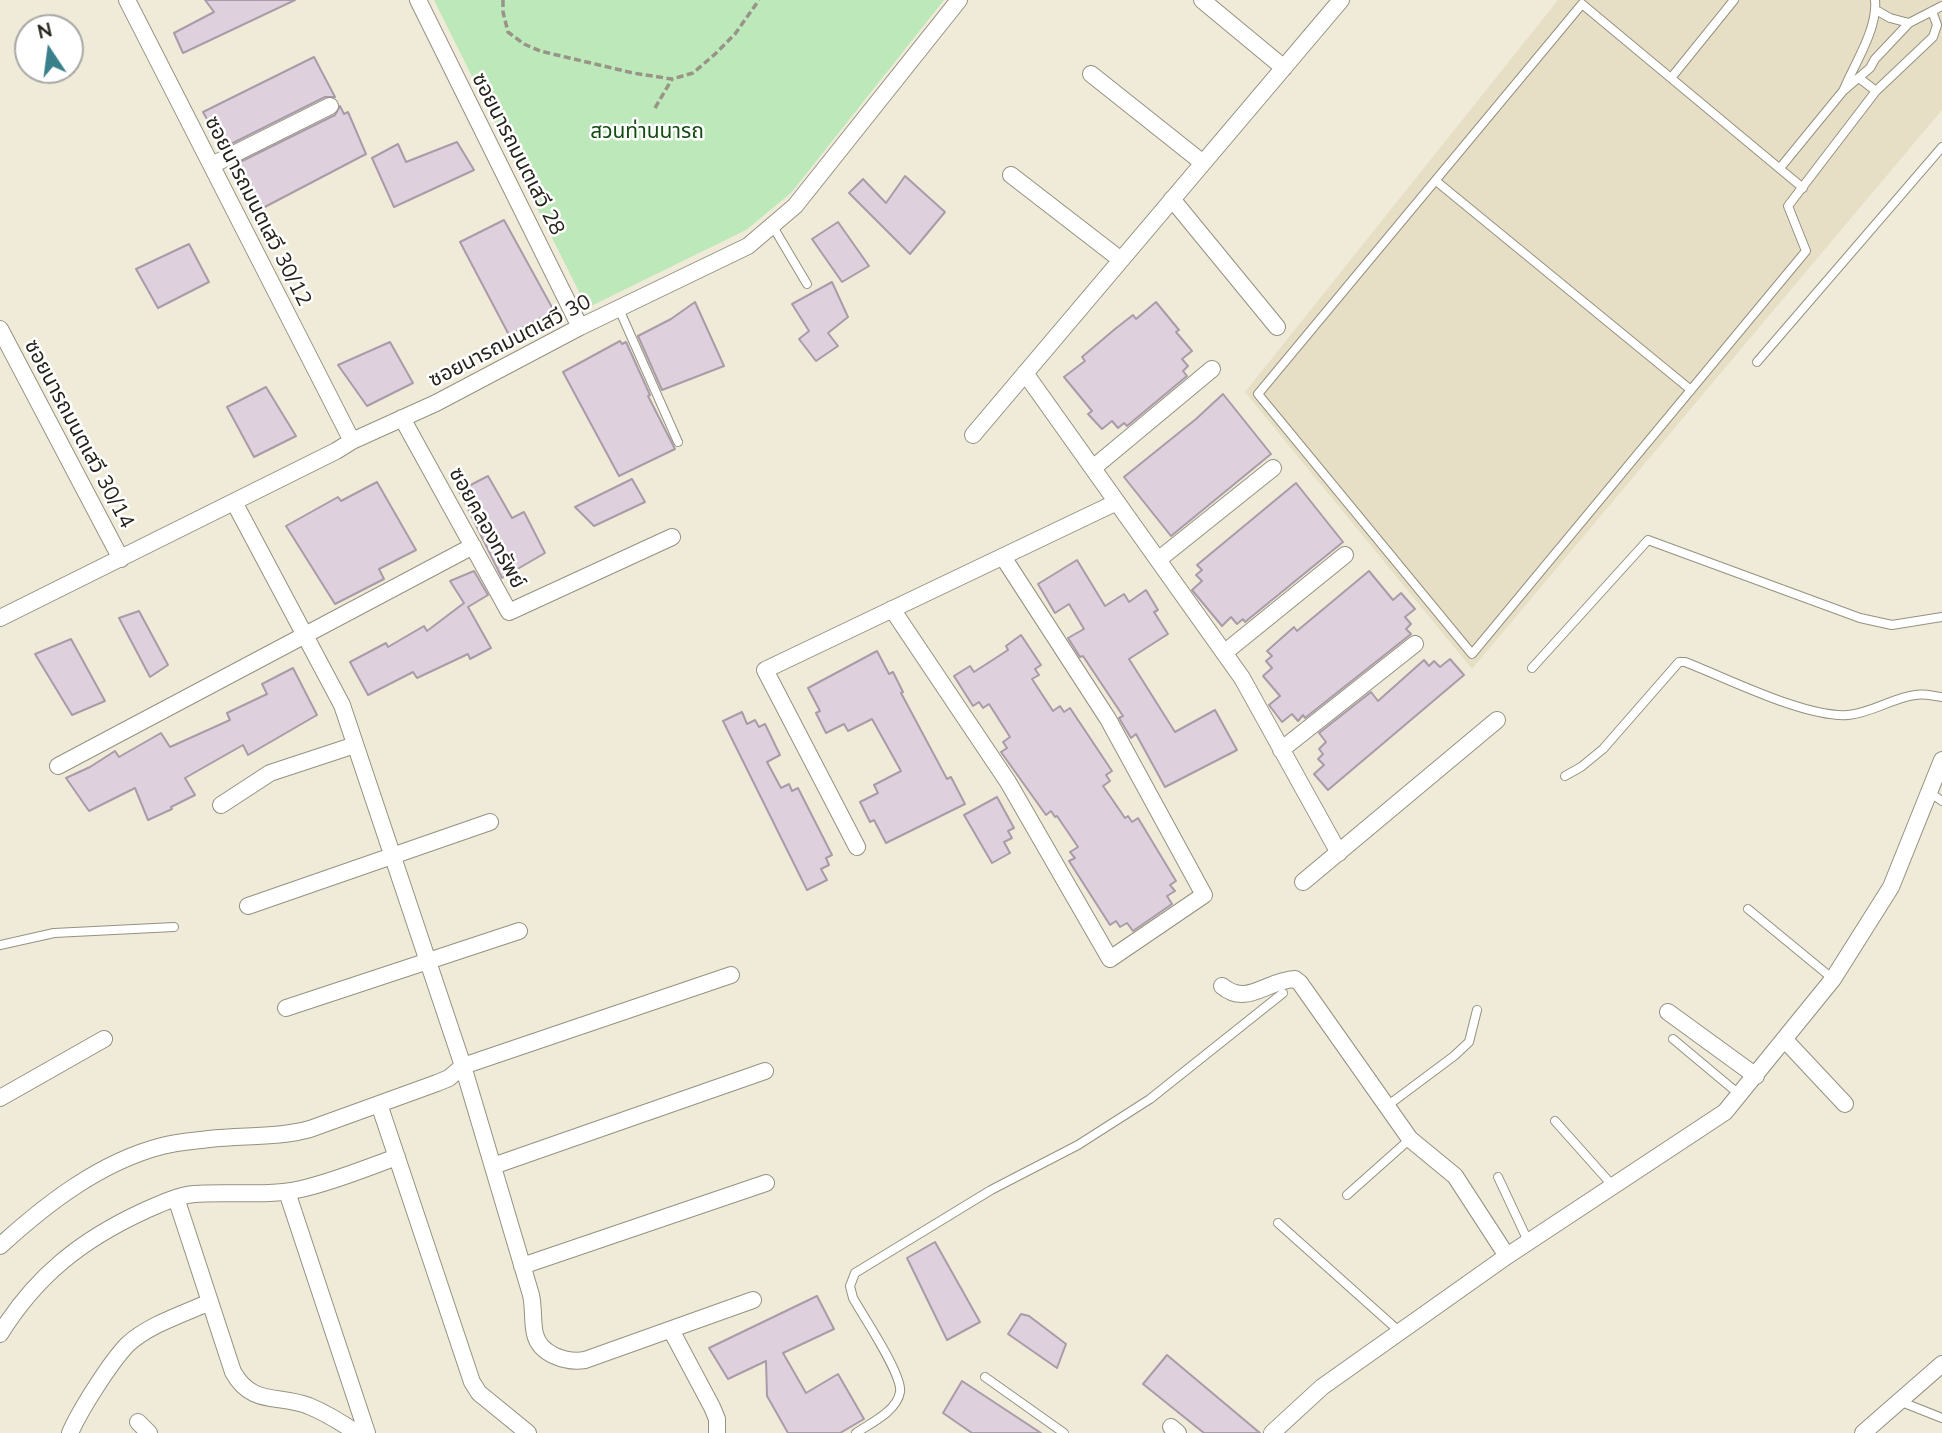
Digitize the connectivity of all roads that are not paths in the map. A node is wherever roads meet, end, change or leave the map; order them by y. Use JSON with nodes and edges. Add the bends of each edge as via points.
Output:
{"nodes":[{"id":1,"x":127,"y":0,"type":"edge"},
{"id":2,"x":418,"y":0,"type":"edge"},
{"id":3,"x":959,"y":0,"type":"edge"},
{"id":4,"x":1202,"y":0,"type":"edge"},
{"id":5,"x":1341,"y":0,"type":"edge"},
{"id":6,"x":1734,"y":0,"type":"edge"},
{"id":7,"x":1875,"y":0,"type":"edge"},
{"id":8,"x":1942,"y":6,"type":"edge"},
{"id":9,"x":1876,"y":10,"type":"junction"},
{"id":10,"x":1932,"y":11,"type":"junction"},
{"id":11,"x":1909,"y":23,"type":"junction"},
{"id":12,"x":1869,"y":36,"type":"junction"},
{"id":13,"x":1875,"y":59,"type":"junction"},
{"id":14,"x":1284,"y":68,"type":"junction"},
{"id":15,"x":1091,"y":74,"type":"dead end"},
{"id":16,"x":1671,"y":78,"type":"junction"},
{"id":17,"x":1859,"y":78,"type":"junction"},
{"id":18,"x":1843,"y":91,"type":"junction"},
{"id":19,"x":1876,"y":91,"type":"junction"},
{"id":20,"x":330,"y":106,"type":"dead end"},
{"id":21,"x":1942,"y":147,"type":"edge"},
{"id":22,"x":1203,"y":163,"type":"junction"},
{"id":23,"x":212,"y":165,"type":"junction"},
{"id":24,"x":1780,"y":168,"type":"junction"},
{"id":25,"x":1011,"y":175,"type":"dead end"},
{"id":26,"x":1436,"y":181,"type":"junction"},
{"id":27,"x":1803,"y":188,"type":"junction"},
{"id":28,"x":1172,"y":199,"type":"junction"},
{"id":29,"x":772,"y":225,"type":"junction"},
{"id":30,"x":1121,"y":260,"type":"junction"},
{"id":31,"x":807,"y":284,"type":"dead end"},
{"id":32,"x":619,"y":309,"type":"junction"},
{"id":33,"x":580,"y":327,"type":"junction"},
{"id":34,"x":1277,"y":327,"type":"dead end"},
{"id":35,"x":0,"y":329,"type":"edge"},
{"id":36,"x":1757,"y":362,"type":"dead end"},
{"id":37,"x":1212,"y":369,"type":"dead end"},
{"id":38,"x":1025,"y":373,"type":"junction"},
{"id":39,"x":1691,"y":390,"type":"junction"},
{"id":40,"x":402,"y":418,"type":"junction"},
{"id":41,"x":973,"y":435,"type":"dead end"},
{"id":42,"x":352,"y":441,"type":"junction"},
{"id":43,"x":678,"y":442,"type":"dead end"},
{"id":44,"x":1093,"y":468,"type":"junction"},
{"id":45,"x":1273,"y":468,"type":"dead end"},
{"id":46,"x":234,"y":502,"type":"junction"},
{"id":47,"x":1117,"y":502,"type":"junction"},
{"id":48,"x":672,"y":537,"type":"dead end"},
{"id":49,"x":473,"y":546,"type":"junction"},
{"id":50,"x":1345,"y":555,"type":"dead end"},
{"id":51,"x":1003,"y":557,"type":"junction"},
{"id":52,"x":121,"y":559,"type":"junction"},
{"id":53,"x":1158,"y":560,"type":"junction"},
{"id":54,"x":892,"y":609,"type":"junction"},
{"id":55,"x":1942,"y":617,"type":"edge"},
{"id":56,"x":0,"y":618,"type":"edge"},
{"id":57,"x":305,"y":635,"type":"junction"},
{"id":58,"x":1415,"y":644,"type":"dead end"},
{"id":59,"x":1224,"y":653,"type":"junction"},
{"id":60,"x":1532,"y":668,"type":"dead end"},
{"id":61,"x":1942,"y":697,"type":"edge"},
{"id":62,"x":1497,"y":720,"type":"dead end"},
{"id":63,"x":355,"y":745,"type":"junction"},
{"id":64,"x":1281,"y":750,"type":"junction"},
{"id":65,"x":1942,"y":760,"type":"edge"},
{"id":66,"x":58,"y":766,"type":"dead end"},
{"id":67,"x":1565,"y":776,"type":"dead end"},
{"id":68,"x":1936,"y":796,"type":"edge"},
{"id":69,"x":221,"y":805,"type":"dead end"},
{"id":70,"x":490,"y":822,"type":"dead end"},
{"id":71,"x":857,"y":847,"type":"dead end"},
{"id":72,"x":1339,"y":853,"type":"junction"},
{"id":73,"x":392,"y":856,"type":"junction"},
{"id":74,"x":1303,"y":882,"type":"dead end"},
{"id":75,"x":248,"y":906,"type":"dead end"},
{"id":76,"x":1748,"y":909,"type":"dead end"},
{"id":77,"x":174,"y":927,"type":"dead end"},
{"id":78,"x":519,"y":931,"type":"dead end"},
{"id":79,"x":0,"y":944,"type":"edge"},
{"id":80,"x":428,"y":961,"type":"junction"},
{"id":81,"x":731,"y":975,"type":"dead end"},
{"id":82,"x":1833,"y":979,"type":"junction"},
{"id":83,"x":1222,"y":986,"type":"dead end"},
{"id":84,"x":1283,"y":993,"type":"dead end"},
{"id":85,"x":286,"y":1008,"type":"dead end"},
{"id":86,"x":1478,"y":1010,"type":"dead end"},
{"id":87,"x":1668,"y":1012,"type":"dead end"},
{"id":88,"x":104,"y":1039,"type":"dead end"},
{"id":89,"x":1673,"y":1039,"type":"dead end"},
{"id":90,"x":1785,"y":1040,"type":"junction"},
{"id":91,"x":463,"y":1066,"type":"junction"},
{"id":92,"x":765,"y":1071,"type":"dead end"},
{"id":93,"x":1756,"y":1076,"type":"junction"},
{"id":94,"x":1740,"y":1095,"type":"junction"},
{"id":95,"x":0,"y":1098,"type":"edge"},
{"id":96,"x":379,"y":1104,"type":"junction"},
{"id":97,"x":1845,"y":1104,"type":"dead end"},
{"id":98,"x":1387,"y":1106,"type":"junction"},
{"id":99,"x":1555,"y":1121,"type":"dead end"},
{"id":100,"x":1410,"y":1139,"type":"junction"},
{"id":101,"x":397,"y":1157,"type":"junction"},
{"id":102,"x":493,"y":1166,"type":"junction"},
{"id":103,"x":1498,"y":1177,"type":"dead end"},
{"id":104,"x":766,"y":1183,"type":"dead end"},
{"id":105,"x":1613,"y":1186,"type":"junction"},
{"id":106,"x":287,"y":1192,"type":"junction"},
{"id":107,"x":1348,"y":1195,"type":"dead end"},
{"id":108,"x":176,"y":1198,"type":"junction"},
{"id":109,"x":1278,"y":1223,"type":"dead end"},
{"id":110,"x":1528,"y":1241,"type":"junction"},
{"id":111,"x":0,"y":1246,"type":"edge"},
{"id":112,"x":1507,"y":1256,"type":"junction"},
{"id":113,"x":522,"y":1266,"type":"junction"},
{"id":114,"x":753,"y":1300,"type":"dead end"},
{"id":115,"x":210,"y":1302,"type":"junction"},
{"id":116,"x":671,"y":1330,"type":"junction"},
{"id":117,"x":1400,"y":1332,"type":"junction"},
{"id":118,"x":0,"y":1334,"type":"edge"},
{"id":119,"x":1942,"y":1364,"type":"edge"},
{"id":120,"x":985,"y":1377,"type":"dead end"},
{"id":121,"x":1899,"y":1401,"type":"junction"},
{"id":122,"x":1942,"y":1419,"type":"edge"},
{"id":123,"x":71,"y":1433,"type":"edge"},
{"id":124,"x":357,"y":1433,"type":"edge"},
{"id":125,"x":367,"y":1433,"type":"edge"},
{"id":126,"x":528,"y":1433,"type":"edge"},
{"id":127,"x":717,"y":1433,"type":"edge"},
{"id":128,"x":856,"y":1433,"type":"edge"},
{"id":129,"x":1064,"y":1433,"type":"edge"},
{"id":130,"x":1272,"y":1433,"type":"edge"},
{"id":131,"x":1863,"y":1433,"type":"edge"}],
"edges":[{"from":1,"to":23,"type":"street","name":"ซอยนารถมนตเสวี 30/12"},
{"from":2,"to":33,"type":"street","name":"ซอยนารถมนตเสวี 28"},
{"from":3,"to":29,"type":"street","name":"ซอยนารถมนตเสวี 30","via":[[795,206]]},
{"from":4,"to":14,"type":"street"},
{"from":5,"to":14,"type":"street"},
{"from":6,"to":16,"type":"lane"},
{"from":7,"to":9,"type":"lane"},
{"from":8,"to":10,"type":"lane"},
{"from":9,"to":11,"type":"lane"},
{"from":9,"to":12,"type":"lane"},
{"from":10,"to":11,"type":"lane"},
{"from":10,"to":19,"type":"lane","via":[[1937,25],[1933,37]]},
{"from":11,"to":13,"type":"lane"},
{"from":12,"to":13,"type":"lane"},
{"from":12,"to":18,"type":"lane"},
{"from":13,"to":17,"type":"lane"},
{"from":14,"to":22,"type":"street"},
{"from":15,"to":22,"type":"street"},
{"from":16,"to":24,"type":"lane"},
{"from":16,"to":26,"type":"lane","via":[[1582,4]]},
{"from":17,"to":18,"type":"lane"},
{"from":17,"to":19,"type":"lane"},
{"from":18,"to":24,"type":"lane"},
{"from":19,"to":27,"type":"lane"},
{"from":20,"to":23,"type":"street"},
{"from":21,"to":36,"type":"lane"},
{"from":22,"to":28,"type":"street"},
{"from":23,"to":42,"type":"street","name":"ซอยนารถมนตเสวี 30/12"},
{"from":24,"to":27,"type":"lane"},
{"from":25,"to":30,"type":"street"},
{"from":26,"to":39,"type":"lane"},
{"from":26,"to":39,"type":"lane","via":[[1258,394],[1472,654]]},
{"from":27,"to":39,"type":"lane","via":[[1788,206],[1806,251]]},
{"from":28,"to":30,"type":"street"},
{"from":28,"to":34,"type":"street"},
{"from":29,"to":31,"type":"lane"},
{"from":29,"to":32,"type":"street","name":"ซอยนารถมนตเสวี 30","via":[[748,246]]},
{"from":30,"to":38,"type":"street"},
{"from":32,"to":33,"type":"street","name":"ซอยนารถมนตเสวี 30"},
{"from":32,"to":43,"type":"lane"},
{"from":33,"to":40,"type":"street","name":"ซอยนารถมนตเสวี 30"},
{"from":35,"to":52,"type":"street","name":"ซอยนารถมนตเสวี 30/14"},
{"from":37,"to":44,"type":"street"},
{"from":38,"to":41,"type":"street"},
{"from":38,"to":44,"type":"street"},
{"from":40,"to":42,"type":"street","name":"ซอยนารถมนตเสวี 30"},
{"from":40,"to":49,"type":"street","name":"ซอยคลองทรัพย์"},
{"from":42,"to":46,"type":"street","name":"ซอยนารถมนตเสวี 30"},
{"from":44,"to":47,"type":"street"},
{"from":45,"to":53,"type":"street"},
{"from":46,"to":52,"type":"street","name":"ซอยนารถมนตเสวี 30"},
{"from":46,"to":57,"type":"street"},
{"from":47,"to":51,"type":"street"},
{"from":47,"to":53,"type":"street"},
{"from":48,"to":49,"type":"street","name":"ซอยคลองทรัพย์","via":[[509,612]]},
{"from":49,"to":57,"type":"street"},
{"from":50,"to":59,"type":"street"},
{"from":51,"to":54,"type":"street"},
{"from":51,"to":54,"type":"street","via":[[1108,719],[1204,895],[1110,959],[1008,782]]},
{"from":52,"to":56,"type":"street","name":"ซอยนารถมนตเสวี 30"},
{"from":53,"to":59,"type":"street"},
{"from":54,"to":71,"type":"street","via":[[765,670]]},
{"from":55,"to":60,"type":"lane","via":[[1892,625],[1860,618],[1648,540]]},
{"from":57,"to":63,"type":"street","via":[[342,705]]},
{"from":57,"to":66,"type":"street"},
{"from":58,"to":64,"type":"street"},
{"from":59,"to":64,"type":"street"},
{"from":61,"to":67,"type":"lane","via":[[1912,695],[1865,712],[1831,714],[1679,662],[1603,749]]},
{"from":62,"to":72,"type":"street"},
{"from":63,"to":69,"type":"street","via":[[270,773]]},
{"from":63,"to":73,"type":"street"},
{"from":64,"to":72,"type":"street"},
{"from":65,"to":68,"type":"street"},
{"from":68,"to":82,"type":"street","via":[[1891,887]]},
{"from":70,"to":73,"type":"street"},
{"from":72,"to":74,"type":"street"},
{"from":73,"to":75,"type":"street"},
{"from":73,"to":80,"type":"street"},
{"from":76,"to":82,"type":"lane"},
{"from":77,"to":79,"type":"lane","via":[[54,933]]},
{"from":78,"to":80,"type":"street"},
{"from":80,"to":85,"type":"street"},
{"from":80,"to":91,"type":"street"},
{"from":81,"to":91,"type":"street"},
{"from":82,"to":90,"type":"street"},
{"from":83,"to":98,"type":"street","via":[[1241,996],[1295,979]]},
{"from":84,"to":128,"type":"lane","via":[[1150,1099],[855,1273],[850,1286],[853,1298],[899,1378],[900,1393],[891,1409]]},
{"from":86,"to":98,"type":"lane","via":[[1469,1042]]},
{"from":87,"to":93,"type":"street"},
{"from":88,"to":95,"type":"street"},
{"from":89,"to":94,"type":"lane"},
{"from":90,"to":93,"type":"street"},
{"from":90,"to":97,"type":"street"},
{"from":91,"to":96,"type":"street","via":[[449,1078]]},
{"from":91,"to":102,"type":"street"},
{"from":92,"to":102,"type":"street"},
{"from":93,"to":94,"type":"street"},
{"from":94,"to":105,"type":"street","via":[[1725,1112]]},
{"from":96,"to":101,"type":"street"},
{"from":96,"to":111,"type":"street","via":[[296,1133],[162,1146],[104,1170],[48,1204]]},
{"from":98,"to":100,"type":"street"},
{"from":99,"to":105,"type":"lane"},
{"from":100,"to":107,"type":"lane"},
{"from":100,"to":112,"type":"street","via":[[1455,1176]]},
{"from":101,"to":106,"type":"street"},
{"from":101,"to":126,"type":"street","via":[[472,1382]]},
{"from":102,"to":113,"type":"street"},
{"from":103,"to":110,"type":"lane"},
{"from":104,"to":113,"type":"street"},
{"from":105,"to":110,"type":"street"},
{"from":106,"to":108,"type":"street"},
{"from":106,"to":125,"type":"street"},
{"from":108,"to":115,"type":"street"},
{"from":108,"to":118,"type":"street","via":[[128,1219],[65,1257],[34,1286]]},
{"from":109,"to":117,"type":"lane"},
{"from":110,"to":112,"type":"street"},
{"from":112,"to":117,"type":"street"},
{"from":113,"to":116,"type":"street","via":[[538,1342],[561,1359],[585,1360]]},
{"from":114,"to":116,"type":"street"},
{"from":115,"to":123,"type":"street","via":[[128,1344]]},
{"from":115,"to":124,"type":"street","via":[[240,1386],[256,1395],[309,1406]]},
{"from":116,"to":127,"type":"street","via":[[712,1407]]},
{"from":117,"to":130,"type":"street","via":[[1322,1387]]},
{"from":119,"to":121,"type":"street"},
{"from":120,"to":129,"type":"lane"},
{"from":121,"to":122,"type":"lane"},
{"from":121,"to":131,"type":"street"}]}
